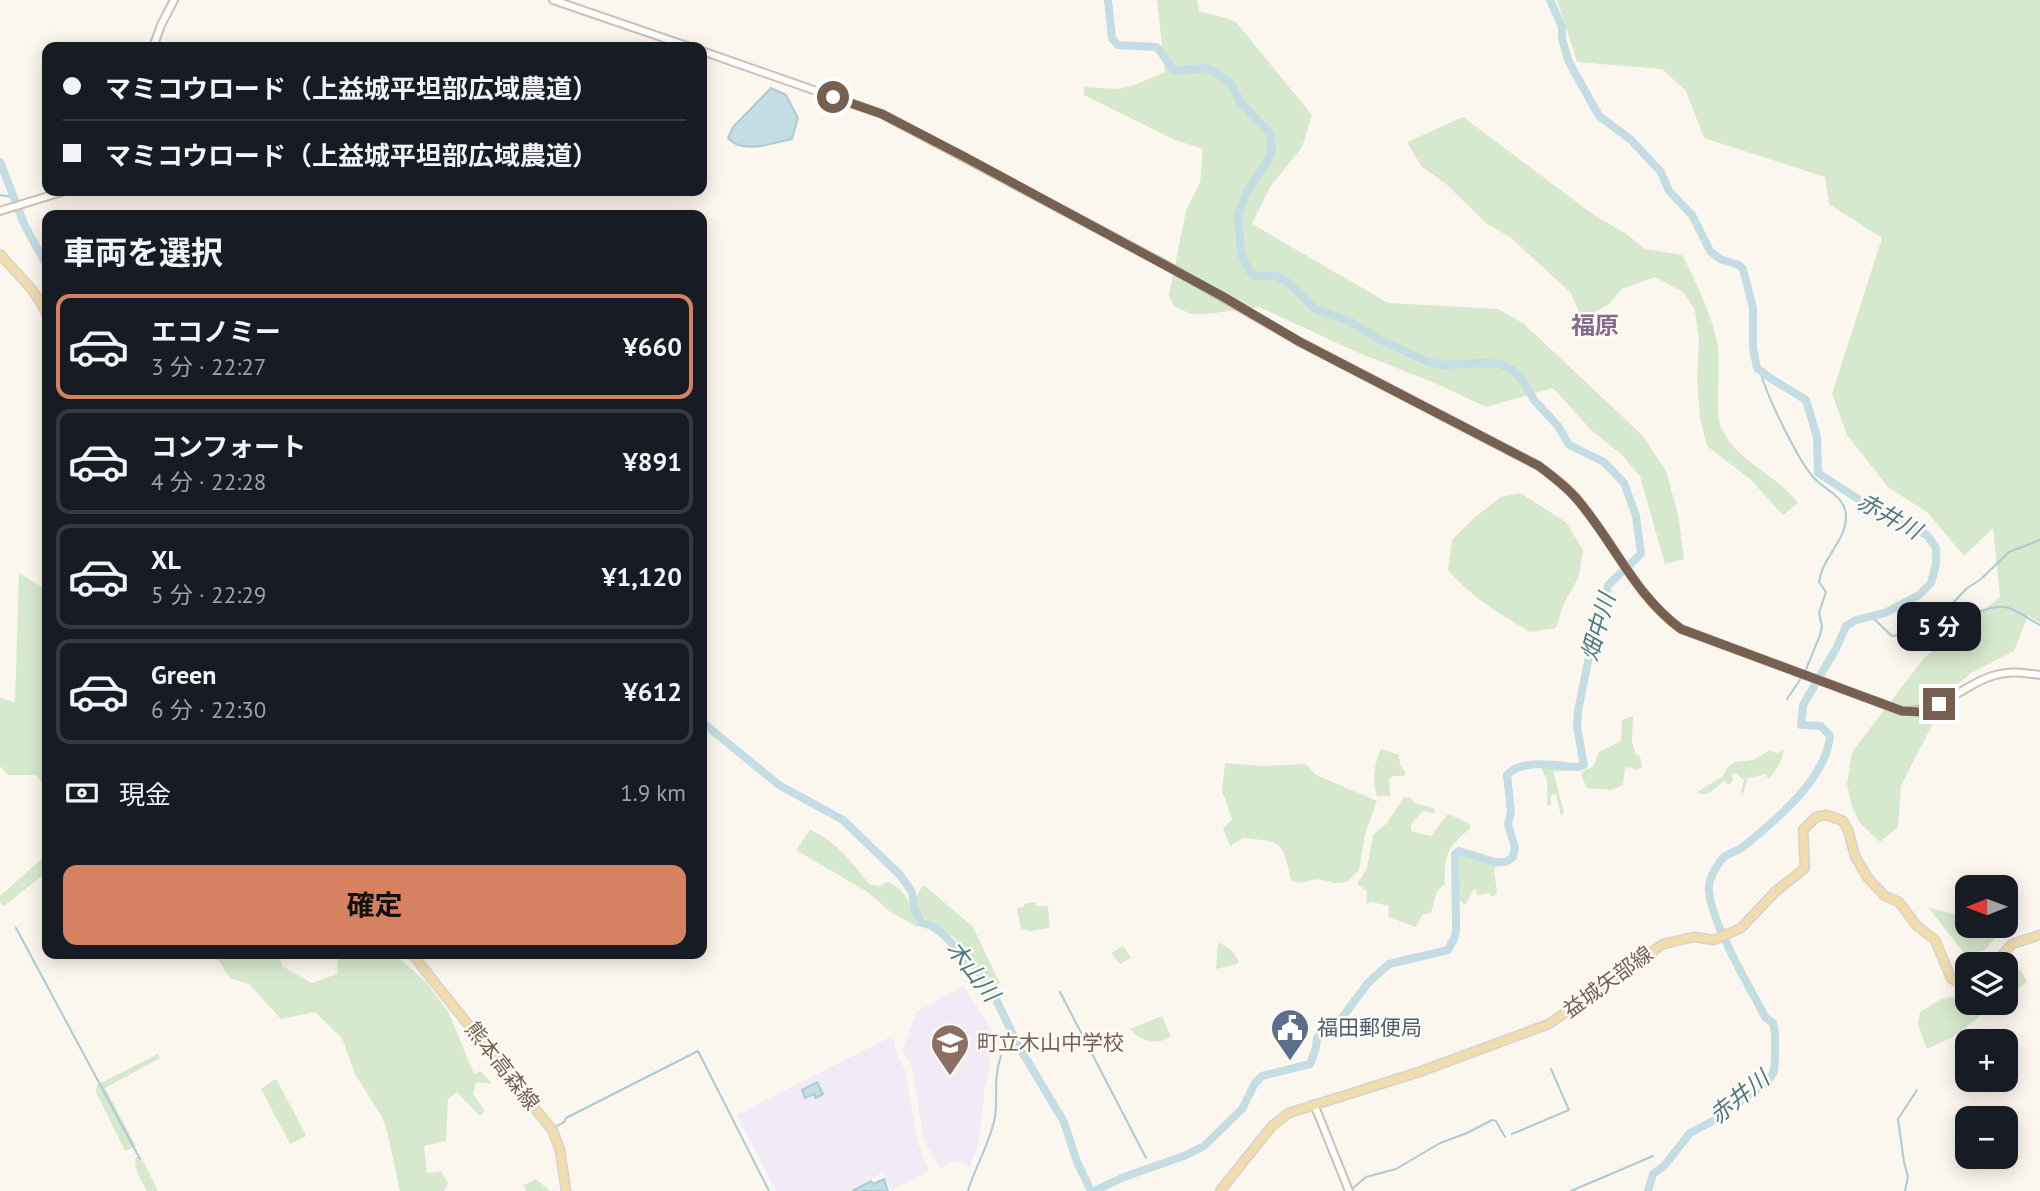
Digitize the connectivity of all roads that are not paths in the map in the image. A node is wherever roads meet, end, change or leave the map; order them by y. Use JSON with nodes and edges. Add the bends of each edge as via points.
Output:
{"nodes":[{"id":1,"x":174,"y":0,"type":"edge"},
{"id":2,"x":553,"y":0,"type":"edge"},
{"id":3,"x":155,"y":42,"type":"edge"},
{"id":4,"x":675,"y":42,"type":"edge"},
{"id":5,"x":707,"y":53,"type":"edge"},
{"id":6,"x":50,"y":196,"type":"edge"},
{"id":7,"x":0,"y":211,"type":"edge"},
{"id":8,"x":0,"y":254,"type":"edge"},
{"id":9,"x":42,"y":303,"type":"edge"},
{"id":10,"x":2040,"y":676,"type":"edge"},
{"id":11,"x":2040,"y":935,"type":"edge"},
{"id":12,"x":2005,"y":952,"type":"edge"},
{"id":13,"x":416,"y":959,"type":"edge"},
{"id":14,"x":1955,"y":980,"type":"edge"},
{"id":15,"x":1314,"y":1104,"type":"junction"},
{"id":16,"x":566,"y":1191,"type":"edge"},
{"id":17,"x":1220,"y":1191,"type":"edge"},
{"id":18,"x":1349,"y":1191,"type":"edge"}],
"edges":[{"from":1,"to":3,"type":"street"},
{"from":2,"to":4,"type":"street"},
{"from":5,"to":10,"type":"street","via":[[882,114],[1168,266],[1300,342],[1539,466],[1577,499],[1661,615],[1681,629],[1902,711],[1920,712],[2006,673]]},
{"from":6,"to":7,"type":"street"},
{"from":8,"to":9,"type":"main road"},
{"from":11,"to":12,"type":"main road","via":[[2012,944]]},
{"from":13,"to":16,"type":"main road","name":"熊本高森線","via":[[553,1131]]},
{"from":14,"to":15,"type":"main road","name":"益城矢部線","via":[[1935,940],[1867,877],[1843,821],[1827,815],[1816,817],[1803,830],[1805,867],[1741,928],[1707,941],[1686,937],[1662,944],[1549,1024],[1419,1072]]},
{"from":15,"to":17,"type":"main road","name":"益城矢部線","via":[[1279,1119]]},
{"from":15,"to":18,"type":"street"}]}
